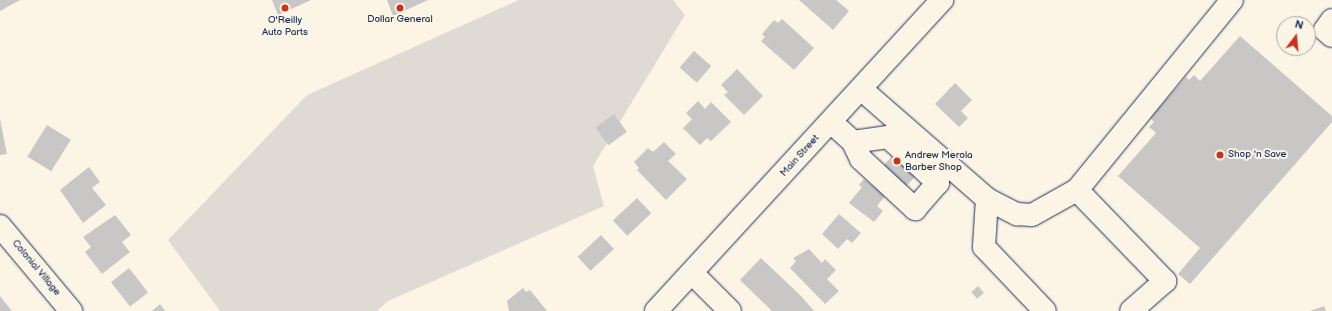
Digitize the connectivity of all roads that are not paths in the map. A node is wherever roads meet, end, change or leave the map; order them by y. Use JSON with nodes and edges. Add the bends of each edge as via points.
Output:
{"nodes":[{"id":1,"x":942,"y":0,"type":"edge"},
{"id":2,"x":1232,"y":0,"type":"edge"},
{"id":3,"x":1332,"y":20,"type":"edge"},
{"id":4,"x":1332,"y":36,"type":"edge"},
{"id":5,"x":861,"y":89,"type":"junction"},
{"id":6,"x":831,"y":122,"type":"junction"},
{"id":7,"x":853,"y":142,"type":"junction"},
{"id":8,"x":1077,"y":190,"type":"junction"},
{"id":9,"x":987,"y":199,"type":"junction"},
{"id":10,"x":0,"y":226,"type":"edge"},
{"id":11,"x":693,"y":274,"type":"junction"},
{"id":12,"x":71,"y":311,"type":"edge"},
{"id":13,"x":656,"y":311,"type":"edge"},
{"id":14,"x":730,"y":311,"type":"edge"},
{"id":15,"x":1045,"y":311,"type":"edge"},
{"id":16,"x":1131,"y":311,"type":"edge"}],
"edges":[{"from":1,"to":5,"type":"street","name":"Main Street"},
{"from":2,"to":8,"type":"street"},
{"from":3,"to":4,"type":"street","via":[[1325,30]]},
{"from":5,"to":6,"type":"street","name":"Main Street"},
{"from":5,"to":9,"type":"street"},
{"from":6,"to":7,"type":"street"},
{"from":6,"to":11,"type":"street","name":"Main Street"},
{"from":7,"to":7,"type":"street","via":[[861,159],[915,209],[938,183],[888,137]]},
{"from":8,"to":9,"type":"street","via":[[1032,215],[1017,214]]},
{"from":8,"to":16,"type":"street","via":[[1165,281]]},
{"from":9,"to":15,"type":"street","via":[[984,247]]},
{"from":10,"to":12,"type":"street","name":"Colonial Village"},
{"from":11,"to":13,"type":"street","name":"Main Street"},
{"from":11,"to":14,"type":"street"}]}
